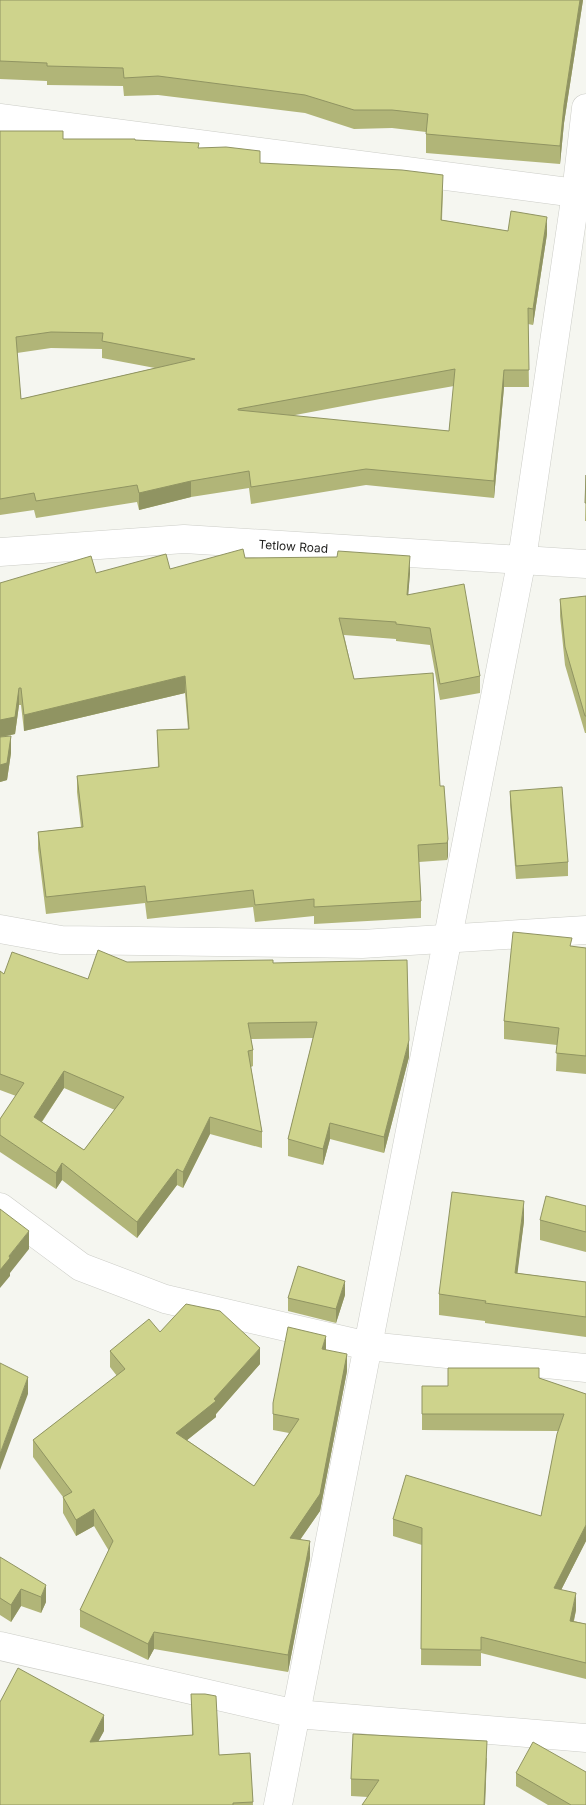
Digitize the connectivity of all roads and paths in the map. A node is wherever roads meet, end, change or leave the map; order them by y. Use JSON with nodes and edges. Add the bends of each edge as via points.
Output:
{"nodes":[{"id":1,"x":586,"y":108,"type":"edge"},
{"id":2,"x":0,"y":118,"type":"edge"},
{"id":3,"x":576,"y":193,"type":"junction"},
{"id":4,"x":0,"y":552,"type":"edge"},
{"id":5,"x":522,"y":559,"type":"junction"},
{"id":6,"x":586,"y":564,"type":"edge"},
{"id":7,"x":0,"y":929,"type":"edge"},
{"id":8,"x":586,"y":930,"type":"edge"},
{"id":9,"x":448,"y":938,"type":"junction"},
{"id":10,"x":0,"y":1207,"type":"edge"},
{"id":11,"x":368,"y":1346,"type":"junction"},
{"id":12,"x":586,"y":1368,"type":"edge"},
{"id":13,"x":0,"y":1646,"type":"edge"},
{"id":14,"x":296,"y":1714,"type":"junction"},
{"id":15,"x":586,"y":1738,"type":"edge"},
{"id":16,"x":278,"y":1805,"type":"edge"}],
"edges":[{"from":1,"to":3,"type":"street"},
{"from":2,"to":3,"type":"street"},
{"from":3,"to":5,"type":"street"},
{"from":4,"to":5,"type":"street","name":"Tetlow Road","via":[[184,539]]},
{"from":5,"to":6,"type":"street","name":"Tetlow Road"},
{"from":5,"to":9,"type":"street"},
{"from":7,"to":9,"type":"street","via":[[61,940],[362,944]]},
{"from":8,"to":9,"type":"street"},
{"from":9,"to":11,"type":"street"},
{"from":10,"to":11,"type":"street","via":[[81,1267],[165,1299]]},
{"from":11,"to":12,"type":"street"},
{"from":11,"to":14,"type":"street"},
{"from":13,"to":14,"type":"street"},
{"from":14,"to":15,"type":"street"},
{"from":14,"to":16,"type":"street"}]}
